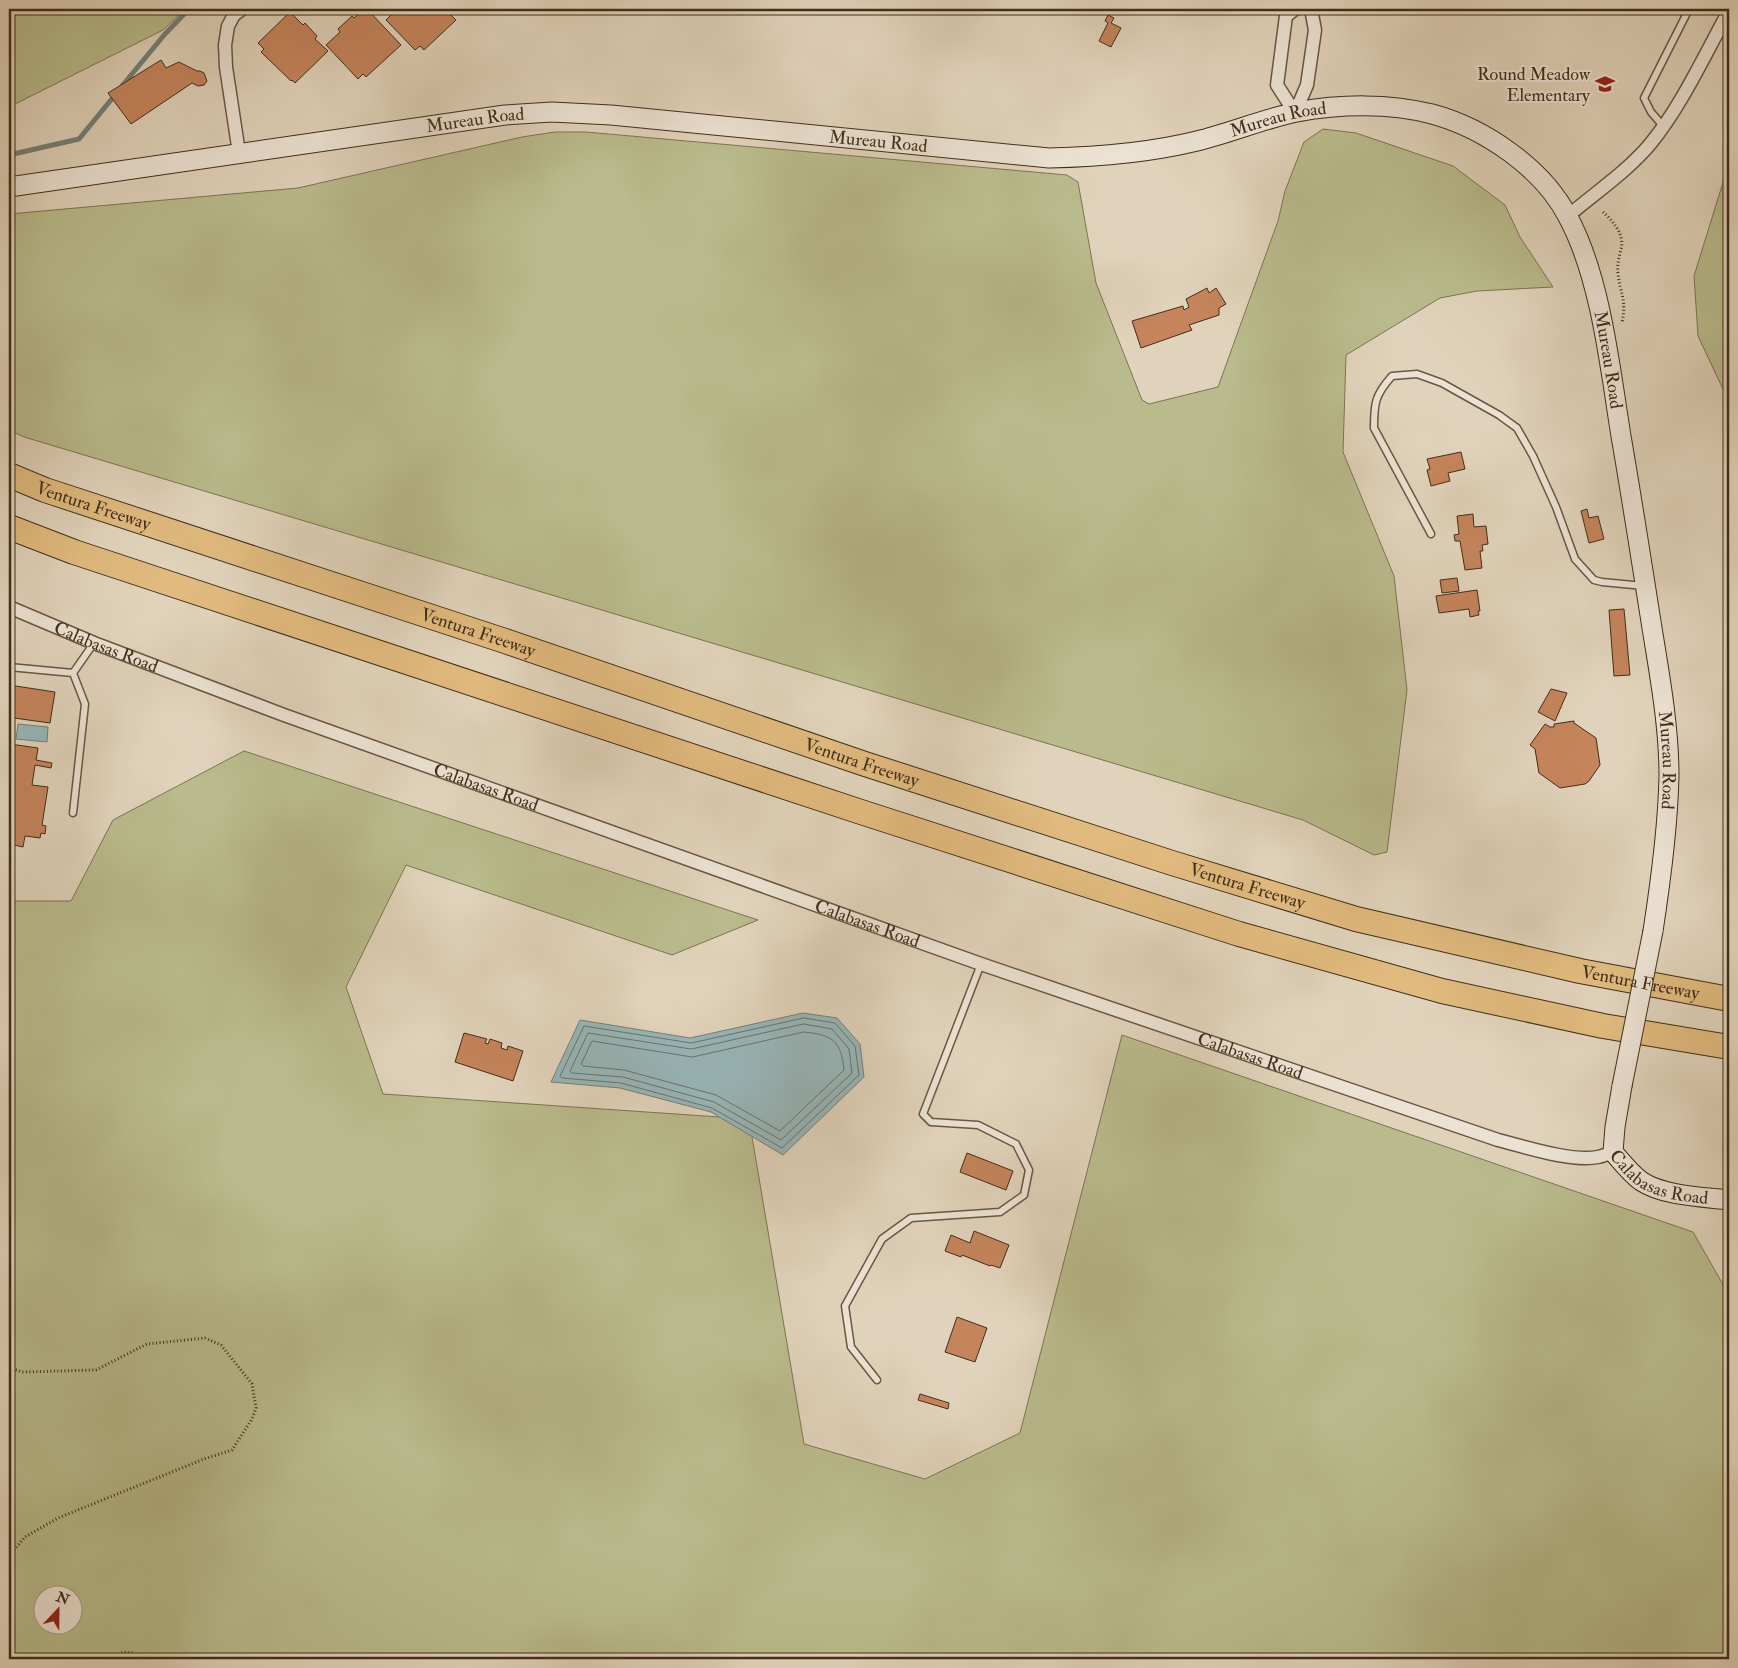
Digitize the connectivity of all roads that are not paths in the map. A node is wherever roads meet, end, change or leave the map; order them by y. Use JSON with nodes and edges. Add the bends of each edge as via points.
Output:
{"nodes":[{"id":1,"x":242,"y":9,"type":"edge"},
{"id":2,"x":1295,"y":9,"type":"edge"},
{"id":3,"x":1312,"y":9,"type":"edge"},
{"id":4,"x":1689,"y":9,"type":"edge"},
{"id":5,"x":1729,"y":11,"type":"edge"},
{"id":6,"x":1295,"y":113,"type":"junction"},
{"id":7,"x":1663,"y":126,"type":"junction"},
{"id":8,"x":239,"y":153,"type":"junction"},
{"id":9,"x":9,"y":187,"type":"edge"},
{"id":10,"x":1568,"y":216,"type":"junction"},
{"id":11,"x":9,"y":475,"type":"edge"},
{"id":12,"x":9,"y":527,"type":"edge"},
{"id":13,"x":1431,"y":534,"type":"dead end"},
{"id":14,"x":1646,"y":586,"type":"junction"},
{"id":15,"x":9,"y":607,"type":"edge"},
{"id":16,"x":94,"y":643,"type":"junction"},
{"id":17,"x":9,"y":667,"type":"edge"},
{"id":18,"x":73,"y":673,"type":"junction"},
{"id":19,"x":73,"y":813,"type":"dead end"},
{"id":20,"x":981,"y":964,"type":"junction"},
{"id":21,"x":1729,"y":1000,"type":"edge"},
{"id":22,"x":1729,"y":1047,"type":"edge"},
{"id":23,"x":1613,"y":1152,"type":"junction"},
{"id":24,"x":1729,"y":1200,"type":"edge"},
{"id":25,"x":877,"y":1380,"type":"dead end"}],
"edges":[{"from":1,"to":8,"type":"street","via":[[228,26],[225,45]]},
{"from":2,"to":6,"type":"street","via":[[1286,16],[1278,85]]},
{"from":3,"to":6,"type":"street","via":[[1315,30],[1307,85]]},
{"from":4,"to":7,"type":"lane","via":[[1644,98]]},
{"from":5,"to":7,"type":"street"},
{"from":6,"to":8,"type":"main road","name":"Mureau Road","via":[[1197,141],[1094,157],[1049,158],[552,112],[505,115]]},
{"from":6,"to":10,"type":"main road","name":"Mureau Road","via":[[1347,106],[1396,108],[1432,114],[1464,126],[1495,143],[1529,168]]},
{"from":7,"to":10,"type":"street","via":[[1633,161]]},
{"from":8,"to":9,"type":"main road","name":"Mureau Road"},
{"from":10,"to":14,"type":"main road","name":"Mureau Road","via":[[1587,263],[1605,341]]},
{"from":11,"to":21,"type":"highway","name":"Ventura Freeway","via":[[45,490],[511,643],[865,764],[1328,911],[1580,971]]},
{"from":12,"to":22,"type":"highway","via":[[74,552],[1239,934],[1442,991],[1602,1026]]},
{"from":13,"to":14,"type":"lane","via":[[1374,428],[1374,409],[1380,390],[1392,376],[1417,374],[1442,383],[1517,428],[1533,456],[1576,558],[1594,580]]},
{"from":14,"to":23,"type":"main road","name":"Mureau Road","bridge":true,"via":[[1661,681],[1669,774],[1664,852],[1653,931],[1616,1118]]},
{"from":15,"to":16,"type":"street","name":"Calabasas Road"},
{"from":16,"to":18,"type":"lane"},
{"from":16,"to":20,"type":"street","name":"Calabasas Road","via":[[284,715]]},
{"from":17,"to":18,"type":"lane"},
{"from":18,"to":19,"type":"lane","via":[[85,704]]},
{"from":20,"to":23,"type":"street","name":"Calabasas Road","via":[[1498,1140],[1580,1158]]},
{"from":20,"to":25,"type":"lane","via":[[923,1114],[932,1122],[978,1125],[1016,1144],[1029,1170],[1024,1195],[1000,1212],[912,1218],[882,1238],[845,1306],[851,1347]]},
{"from":23,"to":24,"type":"main road","name":"Calabasas Road","via":[[1630,1172],[1651,1186]]}]}
